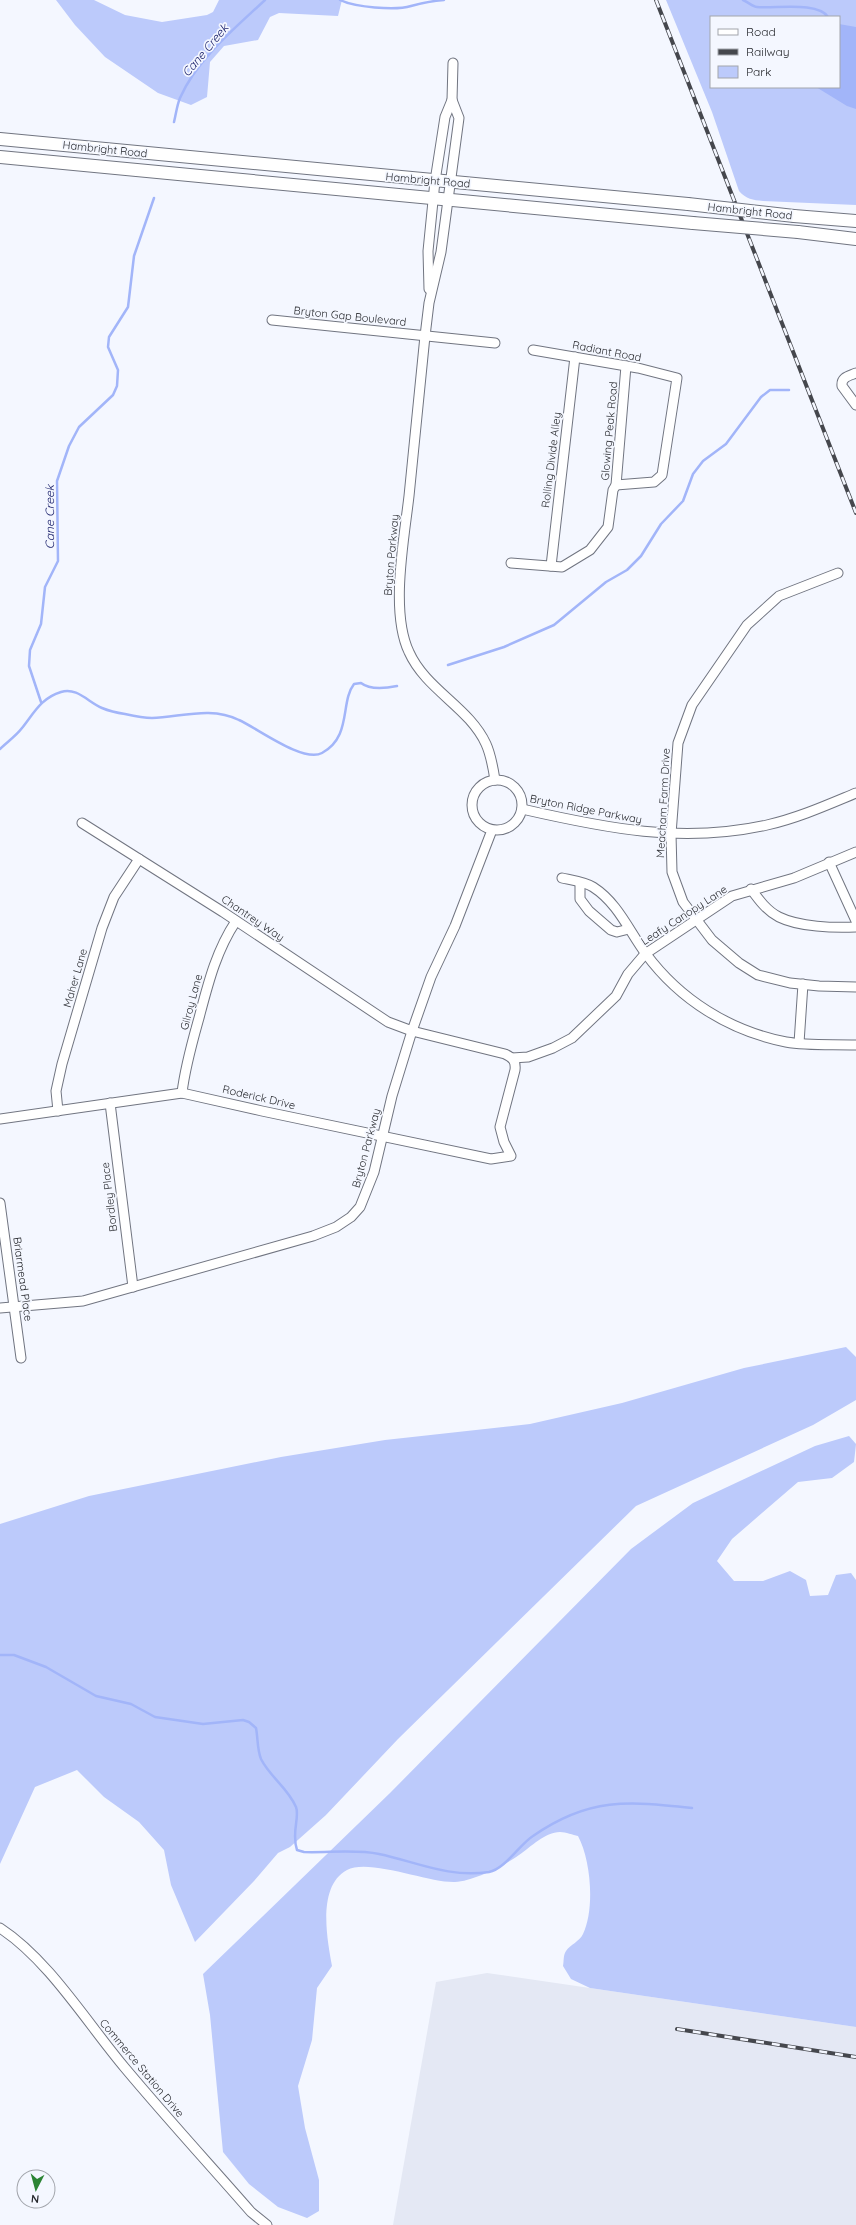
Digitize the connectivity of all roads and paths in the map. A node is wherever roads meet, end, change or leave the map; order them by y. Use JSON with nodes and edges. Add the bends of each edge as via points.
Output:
{"nodes":[{"id":1,"x":453,"y":63,"type":"dead end"},
{"id":2,"x":452,"y":100,"type":"junction"},
{"id":3,"x":0,"y":138,"type":"edge"},
{"id":4,"x":0,"y":157,"type":"edge"},
{"id":5,"x":435,"y":181,"type":"junction"},
{"id":6,"x":450,"y":182,"type":"junction"},
{"id":7,"x":433,"y":199,"type":"junction"},
{"id":8,"x":448,"y":200,"type":"junction"},
{"id":9,"x":856,"y":221,"type":"edge"},
{"id":10,"x":856,"y":239,"type":"edge"},
{"id":11,"x":429,"y":303,"type":"junction"},
{"id":12,"x":272,"y":320,"type":"dead end"},
{"id":13,"x":425,"y":336,"type":"junction"},
{"id":14,"x":495,"y":343,"type":"dead end"},
{"id":15,"x":533,"y":350,"type":"dead end"},
{"id":16,"x":575,"y":357,"type":"junction"},
{"id":17,"x":626,"y":366,"type":"junction"},
{"id":18,"x":856,"y":373,"type":"edge"},
{"id":19,"x":856,"y":405,"type":"edge"},
{"id":20,"x":616,"y":485,"type":"junction"},
{"id":21,"x":511,"y":563,"type":"dead end"},
{"id":22,"x":551,"y":566,"type":"junction"},
{"id":23,"x":838,"y":573,"type":"dead end"},
{"id":24,"x":495,"y":780,"type":"junction"},
{"id":25,"x":856,"y":793,"type":"edge"},
{"id":26,"x":522,"y":809,"type":"junction"},
{"id":27,"x":82,"y":823,"type":"dead end"},
{"id":28,"x":492,"y":830,"type":"junction"},
{"id":29,"x":671,"y":834,"type":"junction"},
{"id":30,"x":856,"y":852,"type":"edge"},
{"id":31,"x":139,"y":859,"type":"junction"},
{"id":32,"x":829,"y":862,"type":"junction"},
{"id":33,"x":562,"y":878,"type":"dead end"},
{"id":34,"x":580,"y":883,"type":"junction"},
{"id":35,"x":751,"y":889,"type":"junction"},
{"id":36,"x":696,"y":919,"type":"junction"},
{"id":37,"x":236,"y":921,"type":"junction"},
{"id":38,"x":856,"y":921,"type":"edge"},
{"id":39,"x":856,"y":927,"type":"edge"},
{"id":40,"x":629,"y":929,"type":"junction"},
{"id":41,"x":646,"y":954,"type":"junction"},
{"id":42,"x":803,"y":984,"type":"junction"},
{"id":43,"x":856,"y":987,"type":"edge"},
{"id":44,"x":412,"y":1031,"type":"junction"},
{"id":45,"x":799,"y":1043,"type":"junction"},
{"id":46,"x":856,"y":1045,"type":"edge"},
{"id":47,"x":512,"y":1058,"type":"junction"},
{"id":48,"x":182,"y":1093,"type":"junction"},
{"id":49,"x":110,"y":1103,"type":"junction"},
{"id":50,"x":58,"y":1111,"type":"junction"},
{"id":51,"x":0,"y":1119,"type":"edge"},
{"id":52,"x":382,"y":1137,"type":"junction"},
{"id":53,"x":0,"y":1202,"type":"edge"},
{"id":54,"x":133,"y":1287,"type":"junction"},
{"id":55,"x":0,"y":1308,"type":"edge"},
{"id":56,"x":15,"y":1308,"type":"junction"},
{"id":57,"x":21,"y":1358,"type":"dead end"},
{"id":58,"x":0,"y":1928,"type":"edge"},
{"id":59,"x":267,"y":2225,"type":"edge"}],
"edges":[{"from":1,"to":2,"type":"street"},
{"from":2,"to":5,"type":"street","name":"Bryton Parkway","via":[[445,117]]},
{"from":2,"to":6,"type":"street","name":"Bryton Parkway","via":[[459,118]]},
{"from":3,"to":5,"type":"street","name":"Hambright Road"},
{"from":4,"to":7,"type":"street","name":"Hambright Road"},
{"from":5,"to":6,"type":"street","name":"Hambright Road"},
{"from":5,"to":7,"type":"street","name":"Bryton Parkway"},
{"from":6,"to":8,"type":"street","name":"Bryton Parkway"},
{"from":6,"to":9,"type":"street","name":"Hambright Road","bridge":true},
{"from":7,"to":8,"type":"street","name":"Hambright Road"},
{"from":7,"to":11,"type":"street","name":"Bryton Parkway","via":[[428,251]]},
{"from":8,"to":10,"type":"street","name":"Hambright Road","bridge":true},
{"from":8,"to":11,"type":"street","name":"Bryton Parkway","via":[[441,252]]},
{"from":11,"to":13,"type":"street","name":"Bryton Parkway"},
{"from":12,"to":13,"type":"street","name":"Bryton Gap Boulevard"},
{"from":13,"to":14,"type":"street"},
{"from":13,"to":24,"type":"street","name":"Bryton Parkway","via":[[399,601],[400,623],[408,651],[418,670],[459,709],[486,743]]},
{"from":15,"to":16,"type":"street","name":"Radiant Road"},
{"from":16,"to":17,"type":"street","name":"Radiant Road"},
{"from":16,"to":22,"type":"street","name":"Rolling Divide Alley"},
{"from":17,"to":20,"type":"street","name":"Glowing Peak Road"},
{"from":17,"to":20,"type":"street","name":"Radiant Road","via":[[677,378],[662,475],[654,482]]},
{"from":18,"to":19,"type":"street","via":[[842,382],[842,386]]},
{"from":20,"to":22,"type":"street","name":"Glowing Peak Road","via":[[608,527],[590,550],[562,566]]},
{"from":21,"to":22,"type":"street","name":"Glowing Peak Road"},
{"from":23,"to":29,"type":"street","name":"Meacham Farm Drive","via":[[779,596],[747,625],[692,705],[678,743]]},
{"from":24,"to":26,"type":"street","via":[[507,782],[517,789],[521,796]]},
{"from":24,"to":28,"type":"street","via":[[477,789],[471,808],[478,822]]},
{"from":25,"to":29,"type":"street","name":"Bryton Ridge Parkway","via":[[818,809],[768,824],[719,832]]},
{"from":26,"to":28,"type":"street","via":[[513,825],[500,831]]},
{"from":26,"to":29,"type":"street","name":"Bryton Ridge Parkway","via":[[586,823]]},
{"from":27,"to":31,"type":"street","name":"Chantrey Way"},
{"from":28,"to":44,"type":"street","name":"Bryton Parkway","via":[[455,926],[431,977]]},
{"from":29,"to":36,"type":"street","name":"Meacham Farm Drive","via":[[672,872],[684,902]]},
{"from":30,"to":32,"type":"street","name":"Leafy Canopy Lane"},
{"from":31,"to":37,"type":"street","name":"Chantrey Way"},
{"from":31,"to":50,"type":"street","name":"Maher Lane","via":[[114,897],[102,928],[62,1064],[56,1091]]},
{"from":32,"to":35,"type":"street","name":"Leafy Canopy Lane","via":[[794,878]]},
{"from":32,"to":38,"type":"street"},
{"from":33,"to":34,"type":"street"},
{"from":34,"to":40,"type":"street","via":[[593,887],[613,905]]},
{"from":34,"to":40,"type":"street","via":[[580,899],[589,911],[611,930],[617,932]]},
{"from":35,"to":36,"type":"street","name":"Leafy Canopy Lane","via":[[732,896]]},
{"from":35,"to":39,"type":"street","via":[[760,902],[780,918],[808,924]]},
{"from":36,"to":41,"type":"street","name":"Leafy Canopy Lane"},
{"from":36,"to":42,"type":"street","name":"Meacham Farm Drive","via":[[712,940],[739,963],[758,974]]},
{"from":37,"to":44,"type":"street","name":"Chantrey Way","via":[[388,1022]]},
{"from":37,"to":48,"type":"street","name":"Gilroy Lane","via":[[223,940],[215,960],[185,1068]]},
{"from":40,"to":41,"type":"street"},
{"from":41,"to":45,"type":"street","via":[[664,976],[694,1002],[730,1025],[749,1033]]},
{"from":41,"to":47,"type":"street","name":"Leafy Canopy Lane","via":[[628,974],[616,996],[572,1038],[528,1057]]},
{"from":42,"to":43,"type":"street","name":"Meacham Farm Drive"},
{"from":42,"to":45,"type":"street"},
{"from":44,"to":47,"type":"street","name":"Chantrey Way","via":[[505,1054]]},
{"from":44,"to":52,"type":"street","name":"Bryton Parkway"},
{"from":45,"to":46,"type":"street"},
{"from":47,"to":52,"type":"street","name":"Roderick Drive","via":[[516,1064],[515,1070],[500,1127],[511,1156],[491,1158]]},
{"from":48,"to":49,"type":"street","name":"Roderick Drive"},
{"from":48,"to":52,"type":"street","name":"Roderick Drive"},
{"from":49,"to":50,"type":"street","name":"Roderick Drive"},
{"from":49,"to":54,"type":"street","name":"Bordley Place"},
{"from":50,"to":51,"type":"street","name":"Roderick Drive"},
{"from":52,"to":54,"type":"street","name":"Bryton Parkway","via":[[374,1172],[360,1207],[336,1227],[313,1236]]},
{"from":53,"to":56,"type":"street","name":"Briarmead Place"},
{"from":54,"to":56,"type":"street","name":"Bryton Parkway","via":[[83,1301]]},
{"from":55,"to":56,"type":"street","name":"Bryton Parkway"},
{"from":56,"to":57,"type":"street","name":"Briarmead Place"},
{"from":58,"to":59,"type":"street","name":"Commerce Station Drive","via":[[26,1948],[125,2068],[251,2212]]}]}
